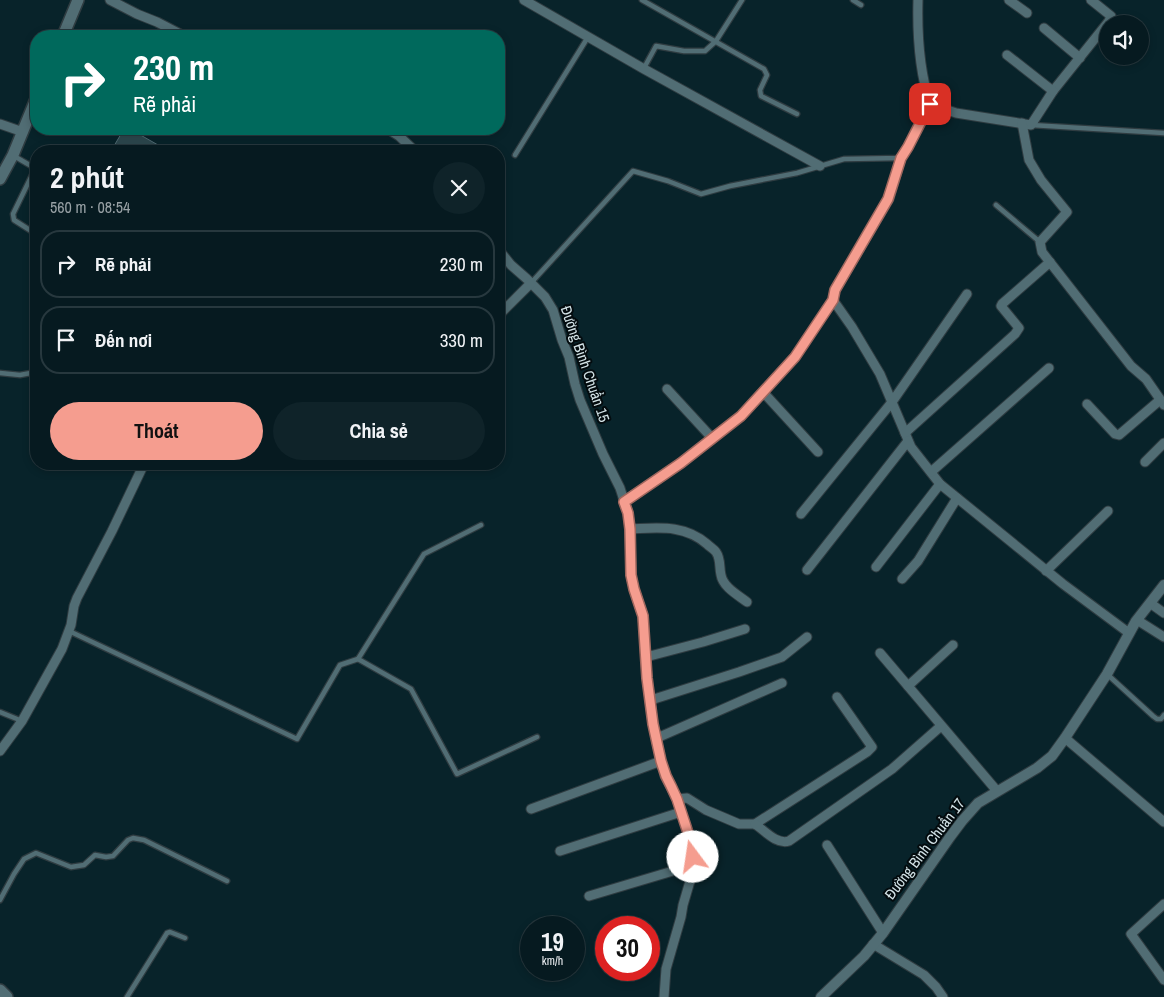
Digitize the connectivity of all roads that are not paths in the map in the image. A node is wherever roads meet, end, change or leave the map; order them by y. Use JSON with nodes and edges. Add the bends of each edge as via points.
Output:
{"nodes":[{"id":1,"x":78,"y":0,"type":"edge"},
{"id":2,"x":110,"y":0,"type":"edge"},
{"id":3,"x":524,"y":0,"type":"edge"},
{"id":4,"x":642,"y":0,"type":"edge"},
{"id":5,"x":742,"y":0,"type":"edge"},
{"id":6,"x":853,"y":0,"type":"edge"},
{"id":7,"x":918,"y":0,"type":"edge"},
{"id":8,"x":1009,"y":0,"type":"edge"},
{"id":9,"x":1091,"y":0,"type":"edge"},
{"id":10,"x":861,"y":4,"type":"dead end"},
{"id":11,"x":1027,"y":13,"type":"dead end"},
{"id":12,"x":1044,"y":28,"type":"dead end"},
{"id":13,"x":66,"y":30,"type":"edge"},
{"id":14,"x":172,"y":30,"type":"edge"},
{"id":15,"x":588,"y":37,"type":"junction"},
{"id":16,"x":716,"y":42,"type":"junction"},
{"id":17,"x":1006,"y":55,"type":"dead end"},
{"id":18,"x":1080,"y":58,"type":"junction"},
{"id":19,"x":644,"y":69,"type":"junction"},
{"id":20,"x":1053,"y":91,"type":"junction"},
{"id":21,"x":930,"y":104,"type":"junction"},
{"id":22,"x":30,"y":113,"type":"edge"},
{"id":23,"x":797,"y":114,"type":"dead end"},
{"id":24,"x":0,"y":124,"type":"edge"},
{"id":25,"x":1027,"y":124,"type":"junction"},
{"id":26,"x":22,"y":132,"type":"junction"},
{"id":27,"x":1164,"y":134,"type":"edge"},
{"id":28,"x":397,"y":135,"type":"edge"},
{"id":29,"x":409,"y":145,"type":"edge"},
{"id":30,"x":13,"y":155,"type":"junction"},
{"id":31,"x":515,"y":155,"type":"dead end"},
{"id":32,"x":901,"y":158,"type":"junction"},
{"id":33,"x":30,"y":164,"type":"edge"},
{"id":34,"x":820,"y":166,"type":"junction"},
{"id":35,"x":30,"y":179,"type":"edge"},
{"id":36,"x":0,"y":180,"type":"edge"},
{"id":37,"x":996,"y":205,"type":"dead end"},
{"id":38,"x":30,"y":230,"type":"edge"},
{"id":39,"x":1040,"y":242,"type":"junction"},
{"id":40,"x":505,"y":257,"type":"edge"},
{"id":41,"x":1050,"y":262,"type":"junction"},
{"id":42,"x":531,"y":283,"type":"junction"},
{"id":43,"x":967,"y":294,"type":"dead end"},
{"id":44,"x":833,"y":300,"type":"junction"},
{"id":45,"x":505,"y":309,"type":"edge"},
{"id":46,"x":1049,"y":368,"type":"dead end"},
{"id":47,"x":0,"y":373,"type":"edge"},
{"id":48,"x":30,"y":373,"type":"edge"},
{"id":49,"x":667,"y":389,"type":"dead end"},
{"id":50,"x":763,"y":392,"type":"junction"},
{"id":51,"x":892,"y":402,"type":"junction"},
{"id":52,"x":1162,"y":402,"type":"edge"},
{"id":53,"x":1087,"y":404,"type":"dead end"},
{"id":54,"x":907,"y":437,"type":"junction"},
{"id":55,"x":712,"y":438,"type":"junction"},
{"id":56,"x":1164,"y":443,"type":"edge"},
{"id":57,"x":818,"y":452,"type":"dead end"},
{"id":58,"x":1145,"y":462,"type":"dead end"},
{"id":59,"x":141,"y":470,"type":"edge"},
{"id":60,"x":931,"y":472,"type":"junction"},
{"id":61,"x":940,"y":484,"type":"junction"},
{"id":62,"x":957,"y":498,"type":"junction"},
{"id":63,"x":624,"y":502,"type":"junction"},
{"id":64,"x":1108,"y":511,"type":"dead end"},
{"id":65,"x":801,"y":514,"type":"dead end"},
{"id":66,"x":481,"y":525,"type":"dead end"},
{"id":67,"x":630,"y":529,"type":"junction"},
{"id":68,"x":876,"y":567,"type":"dead end"},
{"id":69,"x":807,"y":570,"type":"dead end"},
{"id":70,"x":1046,"y":571,"type":"junction"},
{"id":71,"x":902,"y":579,"type":"dead end"},
{"id":72,"x":1164,"y":584,"type":"edge"},
{"id":73,"x":747,"y":602,"type":"dead end"},
{"id":74,"x":1150,"y":603,"type":"junction"},
{"id":75,"x":1164,"y":613,"type":"edge"},
{"id":76,"x":1137,"y":620,"type":"junction"},
{"id":77,"x":745,"y":629,"type":"dead end"},
{"id":78,"x":68,"y":631,"type":"junction"},
{"id":79,"x":1129,"y":633,"type":"junction"},
{"id":80,"x":807,"y":637,"type":"dead end"},
{"id":81,"x":1164,"y":637,"type":"edge"},
{"id":82,"x":953,"y":644,"type":"dead end"},
{"id":83,"x":880,"y":653,"type":"dead end"},
{"id":84,"x":646,"y":657,"type":"junction"},
{"id":85,"x":358,"y":659,"type":"junction"},
{"id":86,"x":1107,"y":674,"type":"junction"},
{"id":87,"x":782,"y":683,"type":"dead end"},
{"id":88,"x":908,"y":686,"type":"junction"},
{"id":89,"x":837,"y":697,"type":"dead end"},
{"id":90,"x":651,"y":700,"type":"junction"},
{"id":91,"x":0,"y":712,"type":"edge"},
{"id":92,"x":1164,"y":715,"type":"edge"},
{"id":93,"x":22,"y":721,"type":"junction"},
{"id":94,"x":941,"y":726,"type":"junction"},
{"id":95,"x":537,"y":737,"type":"dead end"},
{"id":96,"x":657,"y":738,"type":"junction"},
{"id":97,"x":1065,"y":738,"type":"junction"},
{"id":98,"x":0,"y":751,"type":"edge"},
{"id":99,"x":661,"y":761,"type":"junction"},
{"id":100,"x":997,"y":791,"type":"junction"},
{"id":101,"x":677,"y":799,"type":"junction"},
{"id":102,"x":531,"y":810,"type":"dead end"},
{"id":103,"x":681,"y":812,"type":"junction"},
{"id":104,"x":1164,"y":822,"type":"edge"},
{"id":105,"x":755,"y":824,"type":"junction"},
{"id":106,"x":827,"y":845,"type":"dead end"},
{"id":107,"x":560,"y":851,"type":"dead end"},
{"id":108,"x":693,"y":865,"type":"junction"},
{"id":109,"x":227,"y":881,"type":"dead end"},
{"id":110,"x":589,"y":896,"type":"dead end"},
{"id":111,"x":0,"y":900,"type":"edge"},
{"id":112,"x":1164,"y":904,"type":"edge"},
{"id":113,"x":882,"y":933,"type":"junction"},
{"id":114,"x":185,"y":938,"type":"dead end"},
{"id":115,"x":873,"y":944,"type":"junction"},
{"id":116,"x":1164,"y":980,"type":"edge"},
{"id":117,"x":0,"y":990,"type":"edge"},
{"id":118,"x":7,"y":997,"type":"edge"},
{"id":119,"x":127,"y":997,"type":"edge"},
{"id":120,"x":664,"y":997,"type":"edge"},
{"id":121,"x":822,"y":997,"type":"edge"},
{"id":122,"x":943,"y":997,"type":"edge"}],
"edges":[{"from":1,"to":13,"type":"main road"},
{"from":2,"to":14,"type":"street"},
{"from":3,"to":15,"type":"street"},
{"from":4,"to":16,"type":"lane"},
{"from":5,"to":16,"type":"lane"},
{"from":6,"to":10,"type":"lane"},
{"from":7,"to":21,"type":"street","via":[[920,66]]},
{"from":8,"to":11,"type":"street"},
{"from":9,"to":18,"type":"street","via":[[1111,16]]},
{"from":12,"to":18,"type":"street"},
{"from":15,"to":19,"type":"street"},
{"from":15,"to":31,"type":"lane"},
{"from":16,"to":19,"type":"lane","via":[[705,51],[656,46]]},
{"from":16,"to":23,"type":"lane","via":[[764,69],[767,75],[760,90],[761,96]]},
{"from":17,"to":20,"type":"street"},
{"from":18,"to":20,"type":"street"},
{"from":19,"to":34,"type":"street"},
{"from":20,"to":25,"type":"street"},
{"from":21,"to":25,"type":"street","via":[[956,113]]},
{"from":21,"to":32,"type":"lane"},
{"from":22,"to":26,"type":"main road"},
{"from":24,"to":26,"type":"street"},
{"from":25,"to":27,"type":"lane"},
{"from":25,"to":39,"type":"street","via":[[1029,160],[1067,212]]},
{"from":26,"to":30,"type":"main road"},
{"from":28,"to":29,"type":"street"},
{"from":30,"to":33,"type":"lane"},
{"from":30,"to":36,"type":"main road"},
{"from":32,"to":34,"type":"lane","via":[[844,158]]},
{"from":32,"to":44,"type":"street","via":[[888,199],[835,290]]},
{"from":34,"to":42,"type":"lane","via":[[701,194],[634,171]]},
{"from":35,"to":38,"type":"lane","via":[[13,214],[14,220]]},
{"from":37,"to":39,"type":"lane"},
{"from":39,"to":41,"type":"street","via":[[1042,252]]},
{"from":40,"to":42,"type":"street","name":"Đường Bình Chuẩn 15"},
{"from":41,"to":52,"type":"street"},
{"from":41,"to":54,"type":"street","via":[[1002,304],[1019,328],[1015,334]]},
{"from":42,"to":45,"type":"street"},
{"from":42,"to":63,"type":"street","name":"Đường Bình Chuẩn 15","via":[[553,310],[580,400]]},
{"from":43,"to":51,"type":"street"},
{"from":44,"to":50,"type":"street","via":[[795,357]]},
{"from":44,"to":51,"type":"street","via":[[880,374]]},
{"from":46,"to":60,"type":"street"},
{"from":47,"to":48,"type":"lane"},
{"from":49,"to":55,"type":"street"},
{"from":50,"to":55,"type":"street","via":[[741,416]]},
{"from":50,"to":57,"type":"street"},
{"from":51,"to":54,"type":"street"},
{"from":51,"to":65,"type":"street"},
{"from":52,"to":53,"type":"street","via":[[1119,435]]},
{"from":54,"to":60,"type":"street"},
{"from":54,"to":69,"type":"street"},
{"from":55,"to":63,"type":"street"},
{"from":56,"to":58,"type":"street"},
{"from":59,"to":78,"type":"street","via":[[77,598]]},
{"from":60,"to":61,"type":"street"},
{"from":61,"to":62,"type":"street"},
{"from":61,"to":68,"type":"street"},
{"from":62,"to":70,"type":"street"},
{"from":62,"to":71,"type":"street","via":[[918,561]]},
{"from":63,"to":67,"type":"street","name":"Đường Bình Chuẩn 15"},
{"from":64,"to":70,"type":"street"},
{"from":66,"to":85,"type":"lane","via":[[424,554]]},
{"from":67,"to":73,"type":"street","via":[[670,528],[686,531],[702,540],[716,552],[721,576],[730,590]]},
{"from":67,"to":84,"type":"street","name":"Đường Bình Chuẩn 15","via":[[631,575],[643,616]]},
{"from":70,"to":79,"type":"street"},
{"from":72,"to":74,"type":"street","name":"Đường Bình Chuẩn 17"},
{"from":74,"to":75,"type":"street"},
{"from":74,"to":76,"type":"street","name":"Đường Bình Chuẩn 17"},
{"from":76,"to":79,"type":"street","name":"Đường Bình Chuẩn 17"},
{"from":76,"to":81,"type":"street"},
{"from":77,"to":84,"type":"street"},
{"from":78,"to":85,"type":"lane","via":[[297,739],[340,665]]},
{"from":78,"to":93,"type":"street","via":[[62,649]]},
{"from":79,"to":86,"type":"street","name":"Đường Bình Chuẩn 17"},
{"from":80,"to":90,"type":"street","via":[[782,656]]},
{"from":82,"to":88,"type":"street"},
{"from":83,"to":88,"type":"street"},
{"from":84,"to":90,"type":"street","name":"Đường Bình Chuẩn 15"},
{"from":85,"to":95,"type":"lane","via":[[411,689],[457,774]]},
{"from":86,"to":92,"type":"lane","via":[[1157,719]]},
{"from":86,"to":97,"type":"street","name":"Đường Bình Chuẩn 17"},
{"from":87,"to":96,"type":"street"},
{"from":88,"to":94,"type":"street"},
{"from":89,"to":105,"type":"street","via":[[872,747]]},
{"from":90,"to":96,"type":"street","name":"Đường Bình Chuẩn 15"},
{"from":91,"to":93,"type":"lane"},
{"from":93,"to":98,"type":"street"},
{"from":94,"to":100,"type":"street"},
{"from":94,"to":105,"type":"street","via":[[892,769],[789,841],[776,840]]},
{"from":96,"to":99,"type":"street","name":"Đường Bình Chuẩn 15"},
{"from":97,"to":100,"type":"street","name":"Đường Bình Chuẩn 17","via":[[1052,756],[1037,768]]},
{"from":97,"to":104,"type":"street"},
{"from":99,"to":101,"type":"street","name":"Đường Bình Chuẩn 15"},
{"from":99,"to":102,"type":"street"},
{"from":100,"to":113,"type":"street","name":"Đường Bình Chuẩn 17","via":[[978,803],[962,821]]},
{"from":101,"to":103,"type":"street","name":"Đường Bình Chuẩn 15"},
{"from":101,"to":105,"type":"street","via":[[687,798],[739,824]]},
{"from":103,"to":107,"type":"street"},
{"from":103,"to":108,"type":"street","name":"Đường Bình Chuẩn 15","via":[[692,845]]},
{"from":106,"to":113,"type":"street"},
{"from":108,"to":110,"type":"street"},
{"from":108,"to":120,"type":"street","name":"Đường Bình Chuẩn 15","via":[[666,969]]},
{"from":109,"to":111,"type":"lane","via":[[144,840],[133,838],[113,856],[94,855],[84,865],[71,867],[36,854],[30,856],[24,859]]},
{"from":112,"to":116,"type":"street","via":[[1131,934]]},
{"from":113,"to":115,"type":"street","name":"Đường Bình Chuẩn 17"},
{"from":114,"to":119,"type":"lane","via":[[166,933]]},
{"from":115,"to":121,"type":"street","name":"Đường Bình Chuẩn 17"},
{"from":115,"to":122,"type":"street","via":[[924,975]]},
{"from":117,"to":118,"type":"main road"}]}
